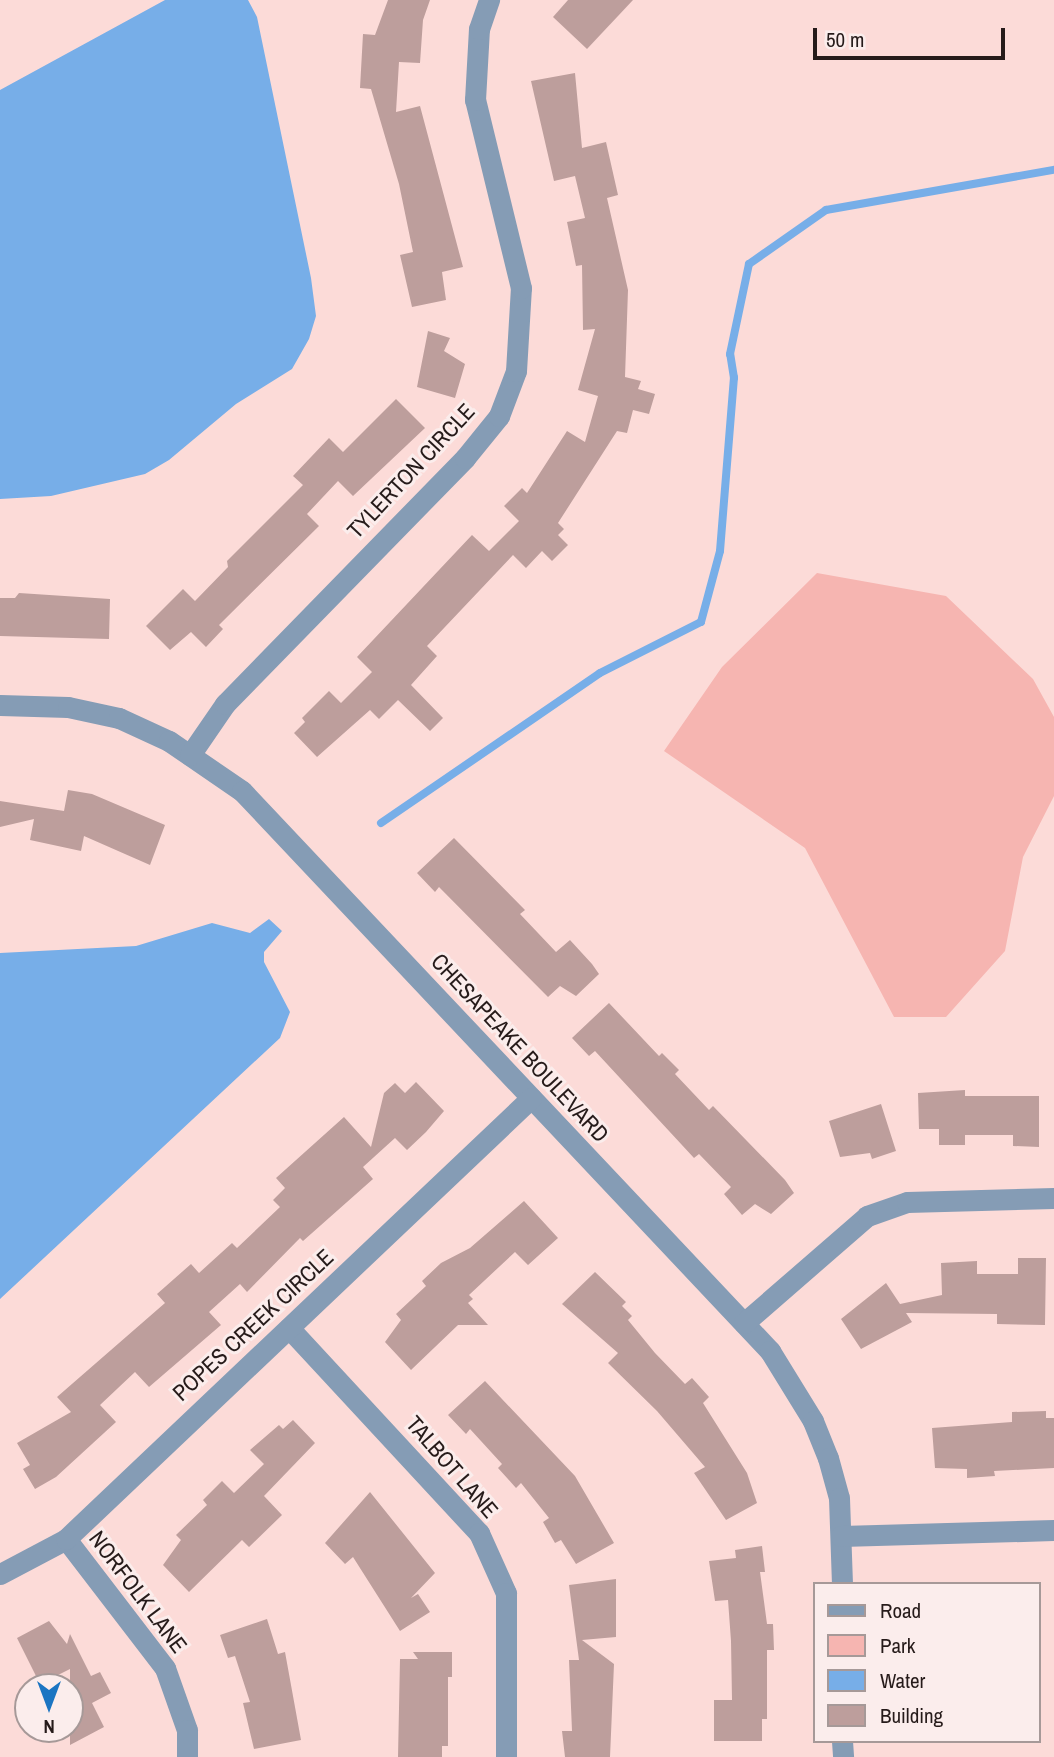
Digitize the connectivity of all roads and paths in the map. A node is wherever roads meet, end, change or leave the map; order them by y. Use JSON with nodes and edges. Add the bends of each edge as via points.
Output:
{"nodes":[{"id":1,"x":489,"y":0,"type":"edge"},
{"id":2,"x":0,"y":705,"type":"edge"},
{"id":3,"x":190,"y":755,"type":"junction"},
{"id":4,"x":531,"y":1098,"type":"junction"},
{"id":5,"x":1054,"y":1198,"type":"edge"},
{"id":6,"x":744,"y":1323,"type":"junction"},
{"id":7,"x":289,"y":1328,"type":"junction"},
{"id":8,"x":1054,"y":1530,"type":"edge"},
{"id":9,"x":841,"y":1536,"type":"junction"},
{"id":10,"x":66,"y":1539,"type":"junction"},
{"id":11,"x":0,"y":1574,"type":"edge"},
{"id":12,"x":842,"y":1582,"type":"edge"},
{"id":13,"x":187,"y":1757,"type":"edge"},
{"id":14,"x":506,"y":1757,"type":"edge"}],
"edges":[{"from":1,"to":3,"type":"street","name":"TYLERTON CIRCLE","via":[[477,40],[475,100],[521,288],[516,371],[499,416],[465,458],[225,704]]},
{"from":2,"to":3,"type":"street","name":"CHESAPEAKE BOULEVARD","via":[[68,707],[119,719]]},
{"from":3,"to":4,"type":"street","name":"CHESAPEAKE BOULEVARD","via":[[242,791]]},
{"from":4,"to":6,"type":"street","name":"CHESAPEAKE BOULEVARD"},
{"from":4,"to":7,"type":"street","name":"POPES CREEK CIRCLE"},
{"from":5,"to":6,"type":"street","via":[[907,1202],[867,1216]]},
{"from":6,"to":9,"type":"street","name":"CHESAPEAKE BOULEVARD","via":[[770,1351],[813,1421],[839,1498]]},
{"from":7,"to":10,"type":"street","name":"POPES CREEK CIRCLE"},
{"from":7,"to":14,"type":"street","name":"TALBOT LANE","via":[[479,1533],[506,1593]]},
{"from":8,"to":9,"type":"street"},
{"from":9,"to":12,"type":"street","name":"CHESAPEAKE BOULEVARD"},
{"from":10,"to":11,"type":"street","name":"POPES CREEK CIRCLE"},
{"from":10,"to":13,"type":"street","name":"NORFOLK LANE","via":[[165,1668],[187,1730]]}]}
